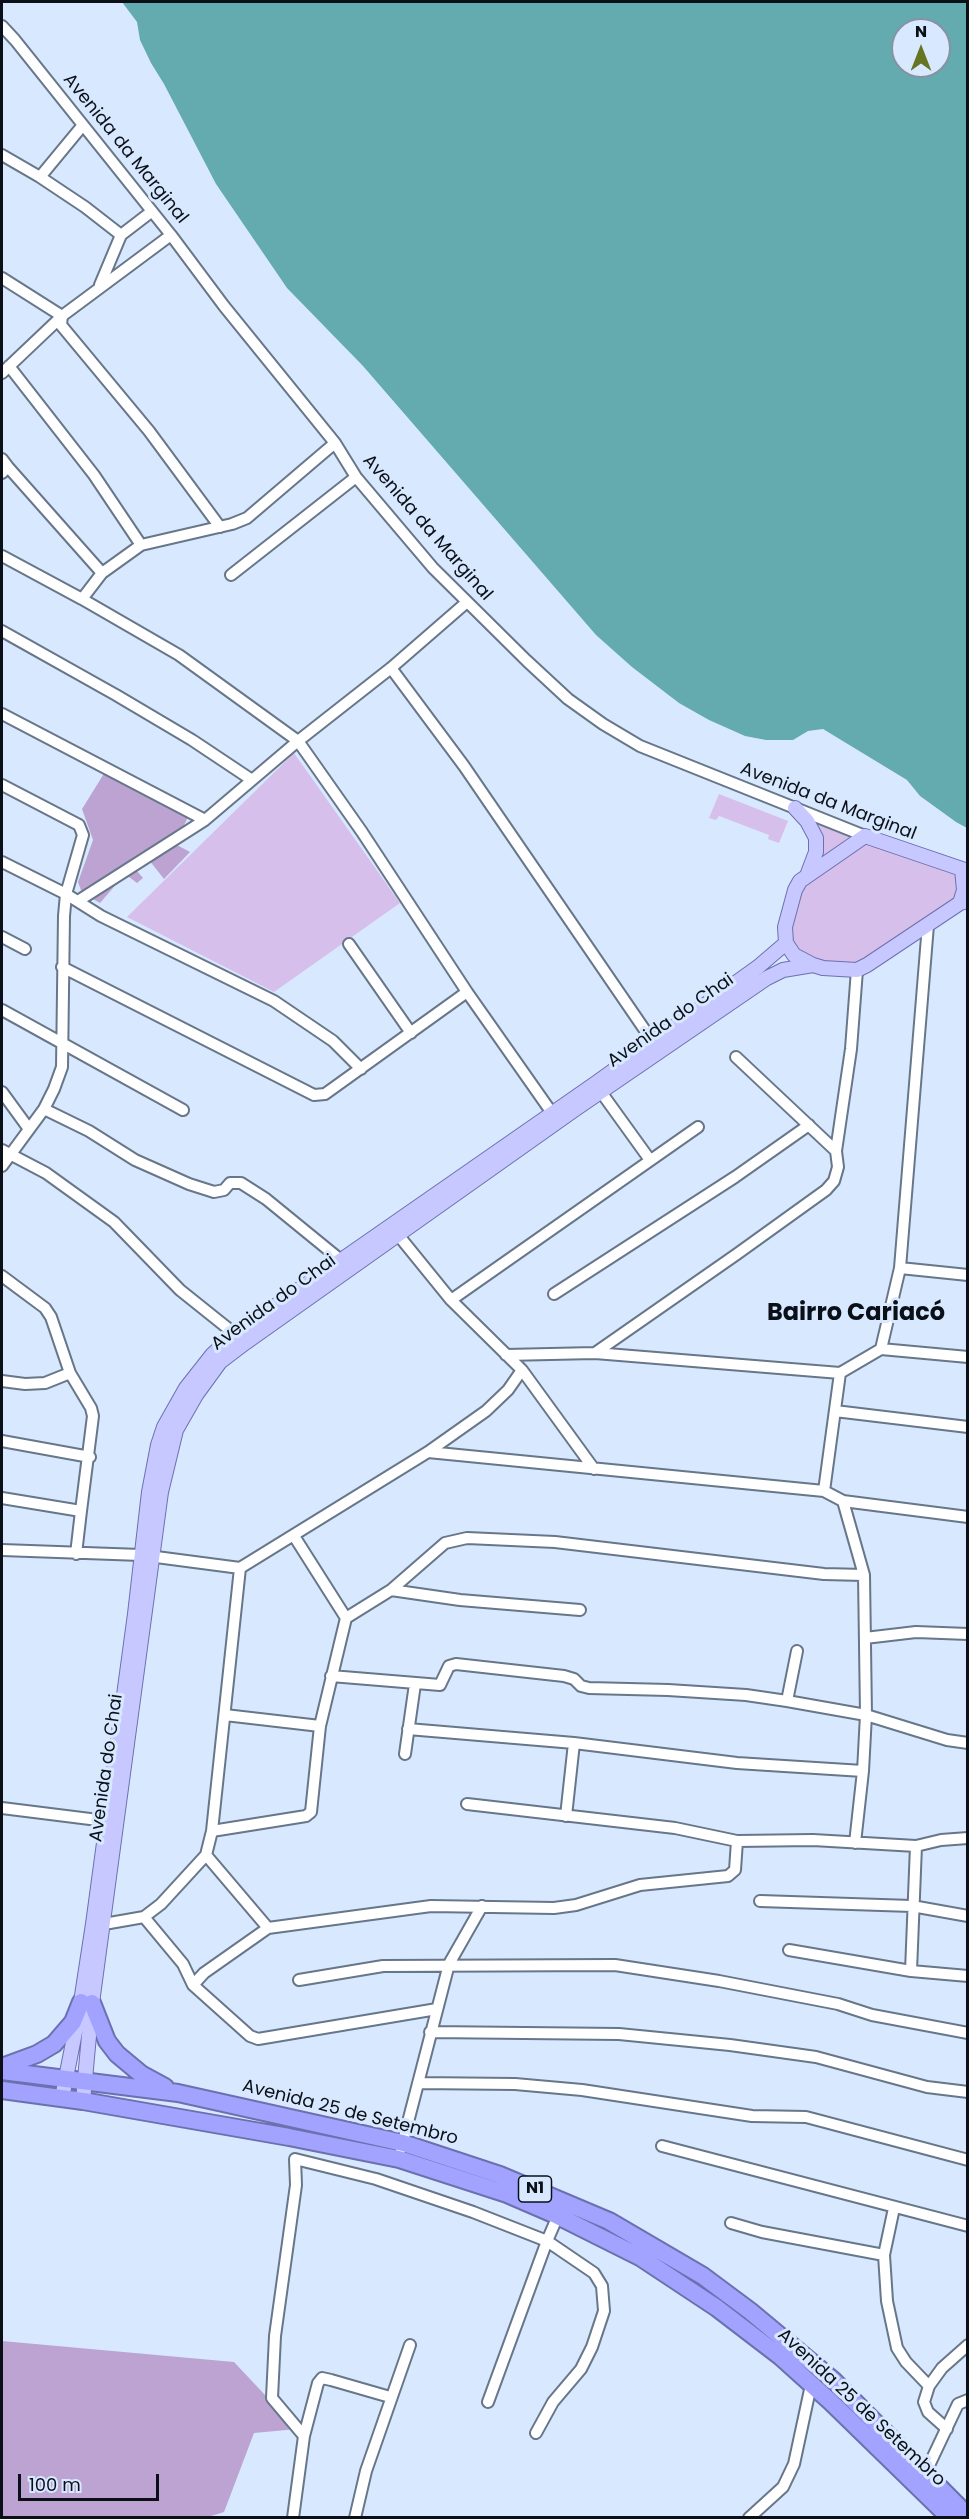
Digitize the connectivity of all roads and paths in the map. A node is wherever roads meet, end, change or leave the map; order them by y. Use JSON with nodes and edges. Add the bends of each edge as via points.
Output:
{"nodes":[{"id":1,"x":2,"y":26,"type":"edge"},
{"id":2,"x":83,"y":125,"type":"junction"},
{"id":3,"x":2,"y":155,"type":"edge"},
{"id":4,"x":40,"y":177,"type":"junction"},
{"id":5,"x":151,"y":212,"type":"junction"},
{"id":6,"x":121,"y":235,"type":"junction"},
{"id":7,"x":171,"y":235,"type":"junction"},
{"id":8,"x":2,"y":278,"type":"edge"},
{"id":9,"x":99,"y":287,"type":"junction"},
{"id":10,"x":62,"y":316,"type":"junction"},
{"id":11,"x":5,"y":370,"type":"edge"},
{"id":12,"x":335,"y":444,"type":"junction"},
{"id":13,"x":4,"y":466,"type":"edge"},
{"id":14,"x":356,"y":477,"type":"junction"},
{"id":15,"x":220,"y":527,"type":"junction"},
{"id":16,"x":141,"y":544,"type":"junction"},
{"id":17,"x":2,"y":556,"type":"edge"},
{"id":18,"x":102,"y":573,"type":"junction"},
{"id":19,"x":231,"y":575,"type":"dead end"},
{"id":20,"x":82,"y":599,"type":"junction"},
{"id":21,"x":467,"y":602,"type":"junction"},
{"id":22,"x":2,"y":631,"type":"edge"},
{"id":23,"x":391,"y":668,"type":"junction"},
{"id":24,"x":2,"y":714,"type":"edge"},
{"id":25,"x":298,"y":741,"type":"junction"},
{"id":26,"x":252,"y":780,"type":"junction"},
{"id":27,"x":2,"y":785,"type":"edge"},
{"id":28,"x":795,"y":808,"type":"junction"},
{"id":29,"x":205,"y":820,"type":"junction"},
{"id":30,"x":865,"y":836,"type":"junction"},
{"id":31,"x":2,"y":862,"type":"edge"},
{"id":32,"x":965,"y":870,"type":"edge"},
{"id":33,"x":808,"y":873,"type":"junction"},
{"id":34,"x":66,"y":894,"type":"junction"},
{"id":35,"x":78,"y":901,"type":"junction"},
{"id":36,"x":964,"y":902,"type":"edge"},
{"id":37,"x":927,"y":926,"type":"junction"},
{"id":38,"x":2,"y":937,"type":"edge"},
{"id":39,"x":786,"y":943,"type":"junction"},
{"id":40,"x":349,"y":944,"type":"dead end"},
{"id":41,"x":25,"y":949,"type":"dead end"},
{"id":42,"x":813,"y":965,"type":"junction"},
{"id":43,"x":62,"y":967,"type":"junction"},
{"id":44,"x":856,"y":970,"type":"junction"},
{"id":45,"x":467,"y":992,"type":"junction"},
{"id":46,"x":2,"y":1010,"type":"edge"},
{"id":47,"x":411,"y":1033,"type":"junction"},
{"id":48,"x":62,"y":1042,"type":"junction"},
{"id":49,"x":653,"y":1042,"type":"junction"},
{"id":50,"x":736,"y":1057,"type":"dead end"},
{"id":51,"x":361,"y":1069,"type":"junction"},
{"id":52,"x":2,"y":1092,"type":"edge"},
{"id":53,"x":601,"y":1092,"type":"junction"},
{"id":54,"x":44,"y":1109,"type":"junction"},
{"id":55,"x":183,"y":1110,"type":"dead end"},
{"id":56,"x":552,"y":1113,"type":"junction"},
{"id":57,"x":809,"y":1125,"type":"junction"},
{"id":58,"x":698,"y":1127,"type":"dead end"},
{"id":59,"x":29,"y":1129,"type":"junction"},
{"id":60,"x":836,"y":1151,"type":"junction"},
{"id":61,"x":6,"y":1152,"type":"edge"},
{"id":62,"x":651,"y":1160,"type":"junction"},
{"id":63,"x":2,"y":1166,"type":"edge"},
{"id":64,"x":399,"y":1236,"type":"junction"},
{"id":65,"x":342,"y":1261,"type":"junction"},
{"id":66,"x":900,"y":1268,"type":"junction"},
{"id":67,"x":968,"y":1275,"type":"edge"},
{"id":68,"x":2,"y":1276,"type":"edge"},
{"id":69,"x":554,"y":1294,"type":"dead end"},
{"id":70,"x":451,"y":1300,"type":"junction"},
{"id":71,"x":240,"y":1339,"type":"junction"},
{"id":72,"x":882,"y":1349,"type":"junction"},
{"id":73,"x":595,"y":1353,"type":"junction"},
{"id":74,"x":506,"y":1355,"type":"junction"},
{"id":75,"x":968,"y":1357,"type":"edge"},
{"id":76,"x":522,"y":1370,"type":"junction"},
{"id":77,"x":70,"y":1373,"type":"junction"},
{"id":78,"x":840,"y":1373,"type":"junction"},
{"id":79,"x":2,"y":1381,"type":"edge"},
{"id":80,"x":835,"y":1411,"type":"junction"},
{"id":81,"x":968,"y":1427,"type":"edge"},
{"id":82,"x":2,"y":1441,"type":"edge"},
{"id":83,"x":428,"y":1452,"type":"junction"},
{"id":84,"x":90,"y":1457,"type":"junction"},
{"id":85,"x":594,"y":1469,"type":"junction"},
{"id":86,"x":824,"y":1491,"type":"junction"},
{"id":87,"x":2,"y":1498,"type":"edge"},
{"id":88,"x":843,"y":1501,"type":"junction"},
{"id":89,"x":81,"y":1511,"type":"junction"},
{"id":90,"x":968,"y":1517,"type":"edge"},
{"id":91,"x":294,"y":1536,"type":"junction"},
{"id":92,"x":2,"y":1550,"type":"edge"},
{"id":93,"x":76,"y":1554,"type":"junction"},
{"id":94,"x":147,"y":1556,"type":"junction"},
{"id":95,"x":240,"y":1568,"type":"junction"},
{"id":96,"x":864,"y":1575,"type":"junction"},
{"id":97,"x":391,"y":1590,"type":"junction"},
{"id":98,"x":580,"y":1610,"type":"dead end"},
{"id":99,"x":346,"y":1618,"type":"junction"},
{"id":100,"x":968,"y":1634,"type":"edge"},
{"id":101,"x":865,"y":1638,"type":"junction"},
{"id":102,"x":798,"y":1651,"type":"dead end"},
{"id":103,"x":331,"y":1676,"type":"junction"},
{"id":104,"x":415,"y":1684,"type":"junction"},
{"id":105,"x":787,"y":1701,"type":"junction"},
{"id":106,"x":225,"y":1715,"type":"junction"},
{"id":107,"x":866,"y":1715,"type":"junction"},
{"id":108,"x":320,"y":1726,"type":"junction"},
{"id":109,"x":408,"y":1729,"type":"junction"},
{"id":110,"x":574,"y":1743,"type":"junction"},
{"id":111,"x":968,"y":1743,"type":"edge"},
{"id":112,"x":405,"y":1754,"type":"dead end"},
{"id":113,"x":863,"y":1771,"type":"junction"},
{"id":114,"x":467,"y":1804,"type":"dead end"},
{"id":115,"x":2,"y":1808,"type":"edge"},
{"id":116,"x":566,"y":1816,"type":"junction"},
{"id":117,"x":112,"y":1822,"type":"junction"},
{"id":118,"x":212,"y":1831,"type":"junction"},
{"id":119,"x":968,"y":1838,"type":"edge"},
{"id":120,"x":737,"y":1841,"type":"junction"},
{"id":121,"x":855,"y":1843,"type":"junction"},
{"id":122,"x":916,"y":1846,"type":"junction"},
{"id":123,"x":206,"y":1855,"type":"junction"},
{"id":124,"x":760,"y":1901,"type":"dead end"},
{"id":125,"x":482,"y":1906,"type":"junction"},
{"id":126,"x":912,"y":1906,"type":"junction"},
{"id":127,"x":968,"y":1916,"type":"edge"},
{"id":128,"x":144,"y":1917,"type":"junction"},
{"id":129,"x":104,"y":1924,"type":"junction"},
{"id":130,"x":268,"y":1928,"type":"junction"},
{"id":131,"x":789,"y":1950,"type":"dead end"},
{"id":132,"x":449,"y":1964,"type":"junction"},
{"id":133,"x":911,"y":1971,"type":"junction"},
{"id":134,"x":968,"y":1976,"type":"edge"},
{"id":135,"x":299,"y":1980,"type":"dead end"},
{"id":136,"x":193,"y":1985,"type":"junction"},
{"id":137,"x":86,"y":2002,"type":"junction"},
{"id":138,"x":437,"y":2009,"type":"junction"},
{"id":139,"x":430,"y":2032,"type":"junction"},
{"id":140,"x":968,"y":2032,"type":"edge"},
{"id":141,"x":2,"y":2067,"type":"edge"},
{"id":142,"x":2,"y":2071,"type":"edge"},
{"id":143,"x":64,"y":2079,"type":"junction"},
{"id":144,"x":83,"y":2082,"type":"junction"},
{"id":145,"x":418,"y":2084,"type":"junction"},
{"id":146,"x":2,"y":2090,"type":"edge"},
{"id":147,"x":968,"y":2092,"type":"edge"},
{"id":148,"x":178,"y":2093,"type":"junction"},
{"id":149,"x":62,"y":2098,"type":"junction"},
{"id":150,"x":83,"y":2101,"type":"junction"},
{"id":151,"x":289,"y":2137,"type":"junction"},
{"id":152,"x":662,"y":2146,"type":"dead end"},
{"id":153,"x":401,"y":2151,"type":"junction"},
{"id":154,"x":295,"y":2159,"type":"junction"},
{"id":155,"x":968,"y":2160,"type":"edge"},
{"id":156,"x":561,"y":2208,"type":"junction"},
{"id":157,"x":894,"y":2208,"type":"junction"},
{"id":158,"x":731,"y":2223,"type":"dead end"},
{"id":159,"x":968,"y":2226,"type":"edge"},
{"id":160,"x":547,"y":2241,"type":"junction"},
{"id":161,"x":884,"y":2255,"type":"junction"},
{"id":162,"x":410,"y":2345,"type":"dead end"},
{"id":163,"x":968,"y":2345,"type":"edge"},
{"id":164,"x":811,"y":2385,"type":"junction"},
{"id":165,"x":929,"y":2386,"type":"junction"},
{"id":166,"x":390,"y":2397,"type":"junction"},
{"id":167,"x":968,"y":2400,"type":"edge"},
{"id":168,"x":488,"y":2402,"type":"dead end"},
{"id":169,"x":947,"y":2429,"type":"junction"},
{"id":170,"x":536,"y":2433,"type":"dead end"},
{"id":171,"x":304,"y":2436,"type":"junction"},
{"id":172,"x":922,"y":2480,"type":"junction"},
{"id":173,"x":968,"y":2516,"type":"edge"},
{"id":174,"x":293,"y":2517,"type":"edge"},
{"id":175,"x":355,"y":2517,"type":"edge"},
{"id":176,"x":749,"y":2517,"type":"edge"},
{"id":177,"x":950,"y":2517,"type":"edge"}],
"edges":[{"from":1,"to":2,"type":"street","name":"Avenida da Marginal"},
{"from":2,"to":4,"type":"street"},
{"from":2,"to":5,"type":"street","name":"Avenida da Marginal"},
{"from":3,"to":4,"type":"street"},
{"from":4,"to":6,"type":"street"},
{"from":5,"to":6,"type":"street"},
{"from":5,"to":7,"type":"street","name":"Avenida da Marginal"},
{"from":6,"to":9,"type":"street"},
{"from":7,"to":9,"type":"street"},
{"from":7,"to":12,"type":"street","name":"Avenida da Marginal"},
{"from":8,"to":10,"type":"street"},
{"from":9,"to":10,"type":"street"},
{"from":10,"to":11,"type":"street"},
{"from":10,"to":15,"type":"street","via":[[61,325],[149,431]]},
{"from":11,"to":16,"type":"street","via":[[70,442]]},
{"from":12,"to":14,"type":"street","name":"Avenida da Marginal"},
{"from":12,"to":15,"type":"street","via":[[259,510]]},
{"from":13,"to":18,"type":"street"},
{"from":14,"to":19,"type":"street"},
{"from":14,"to":21,"type":"street","name":"Avenida da Marginal"},
{"from":15,"to":16,"type":"street"},
{"from":16,"to":18,"type":"street"},
{"from":17,"to":20,"type":"street"},
{"from":18,"to":20,"type":"street"},
{"from":20,"to":25,"type":"street","via":[[179,656]]},
{"from":21,"to":23,"type":"street"},
{"from":21,"to":28,"type":"street","name":"Avenida da Marginal","via":[[568,699],[603,724],[640,746]]},
{"from":22,"to":26,"type":"street","via":[[173,728]]},
{"from":23,"to":25,"type":"street"},
{"from":23,"to":49,"type":"street","via":[[464,766]]},
{"from":24,"to":29,"type":"street"},
{"from":25,"to":26,"type":"street"},
{"from":25,"to":45,"type":"street"},
{"from":26,"to":29,"type":"street"},
{"from":27,"to":34,"type":"street","via":[[82,829]]},
{"from":28,"to":30,"type":"street","name":"Avenida da Marginal"},
{"from":28,"to":33,"type":"main road","via":[[816,838],[816,852]]},
{"from":29,"to":35,"type":"street"},
{"from":30,"to":32,"type":"main road","name":"Avenida da Marginal"},
{"from":30,"to":33,"type":"main road"},
{"from":31,"to":34,"type":"street"},
{"from":32,"to":36,"type":"main road"},
{"from":33,"to":39,"type":"main road","via":[[795,890],[785,927]]},
{"from":34,"to":35,"type":"street"},
{"from":34,"to":43,"type":"street"},
{"from":35,"to":51,"type":"street","via":[[274,1001],[333,1041]]},
{"from":36,"to":37,"type":"main road"},
{"from":37,"to":44,"type":"main road"},
{"from":37,"to":66,"type":"street"},
{"from":38,"to":41,"type":"street"},
{"from":39,"to":42,"type":"main road","name":"Avenida do Chai","via":[[794,955]]},
{"from":39,"to":49,"type":"main road","name":"Avenida do Chai"},
{"from":40,"to":47,"type":"street"},
{"from":42,"to":44,"type":"main road","name":"Avenida do Chai"},
{"from":42,"to":53,"type":"main road","name":"Avenida do Chai","via":[[783,970],[767,978]]},
{"from":43,"to":48,"type":"street"},
{"from":43,"to":51,"type":"street","via":[[310,1094],[325,1094]]},
{"from":44,"to":60,"type":"street","via":[[851,1049]]},
{"from":45,"to":47,"type":"street"},
{"from":45,"to":56,"type":"street"},
{"from":46,"to":48,"type":"street"},
{"from":47,"to":51,"type":"street"},
{"from":48,"to":54,"type":"street","via":[[62,1067]]},
{"from":48,"to":55,"type":"street"},
{"from":49,"to":56,"type":"main road","name":"Avenida do Chai"},
{"from":50,"to":57,"type":"street"},
{"from":52,"to":59,"type":"street"},
{"from":53,"to":62,"type":"street"},
{"from":53,"to":64,"type":"main road","name":"Avenida do Chai"},
{"from":54,"to":59,"type":"street"},
{"from":54,"to":65,"type":"street","via":[[135,1160],[189,1184],[214,1192],[224,1190],[230,1183],[241,1184],[266,1199]]},
{"from":56,"to":65,"type":"main road","name":"Avenida do Chai"},
{"from":57,"to":60,"type":"street"},
{"from":57,"to":69,"type":"street"},
{"from":58,"to":62,"type":"street"},
{"from":59,"to":61,"type":"street"},
{"from":60,"to":73,"type":"street","via":[[836,1174],[826,1190]]},
{"from":61,"to":63,"type":"street"},
{"from":61,"to":71,"type":"street","via":[[74,1191],[114,1222],[180,1290]]},
{"from":62,"to":70,"type":"street"},
{"from":64,"to":70,"type":"street"},
{"from":64,"to":71,"type":"main road","name":"Avenida do Chai"},
{"from":65,"to":71,"type":"main road","name":"Avenida do Chai"},
{"from":66,"to":67,"type":"street"},
{"from":66,"to":72,"type":"street"},
{"from":68,"to":77,"type":"street","via":[[45,1308]]},
{"from":70,"to":74,"type":"street"},
{"from":71,"to":94,"type":"main road","name":"Avenida do Chai","via":[[208,1377],[176,1430]]},
{"from":72,"to":75,"type":"street"},
{"from":72,"to":78,"type":"street"},
{"from":73,"to":74,"type":"street"},
{"from":73,"to":78,"type":"street"},
{"from":74,"to":76,"type":"street"},
{"from":76,"to":83,"type":"street","via":[[486,1411]]},
{"from":76,"to":85,"type":"street"},
{"from":77,"to":79,"type":"street","via":[[45,1383]]},
{"from":77,"to":84,"type":"street","via":[[93,1416]]},
{"from":78,"to":80,"type":"street"},
{"from":80,"to":81,"type":"street"},
{"from":80,"to":86,"type":"street"},
{"from":82,"to":84,"type":"street"},
{"from":83,"to":85,"type":"street"},
{"from":83,"to":91,"type":"street"},
{"from":84,"to":89,"type":"street"},
{"from":85,"to":86,"type":"street"},
{"from":86,"to":88,"type":"street"},
{"from":87,"to":89,"type":"street"},
{"from":88,"to":90,"type":"street"},
{"from":88,"to":96,"type":"street"},
{"from":89,"to":93,"type":"street"},
{"from":91,"to":95,"type":"street"},
{"from":91,"to":99,"type":"street"},
{"from":92,"to":93,"type":"street"},
{"from":93,"to":94,"type":"street"},
{"from":94,"to":95,"type":"street"},
{"from":94,"to":117,"type":"main road","name":"Avenida do Chai"},
{"from":95,"to":106,"type":"street"},
{"from":96,"to":97,"type":"street","via":[[824,1574],[555,1542],[467,1538],[445,1543]]},
{"from":96,"to":101,"type":"street"},
{"from":97,"to":98,"type":"street"},
{"from":97,"to":99,"type":"street"},
{"from":99,"to":103,"type":"street"},
{"from":100,"to":101,"type":"street","via":[[916,1632]]},
{"from":101,"to":107,"type":"street"},
{"from":102,"to":105,"type":"street"},
{"from":103,"to":104,"type":"street"},
{"from":103,"to":108,"type":"street"},
{"from":104,"to":105,"type":"street","via":[[440,1685],[449,1666],[456,1664],[564,1676],[589,1688],[746,1695]]},
{"from":104,"to":109,"type":"street"},
{"from":105,"to":107,"type":"street"},
{"from":106,"to":108,"type":"street"},
{"from":106,"to":118,"type":"street"},
{"from":107,"to":111,"type":"street"},
{"from":107,"to":113,"type":"street"},
{"from":108,"to":118,"type":"street","via":[[310,1812]]},
{"from":109,"to":110,"type":"street"},
{"from":109,"to":112,"type":"street"},
{"from":110,"to":113,"type":"street","via":[[737,1763]]},
{"from":110,"to":116,"type":"street"},
{"from":113,"to":121,"type":"street"},
{"from":114,"to":116,"type":"street"},
{"from":115,"to":117,"type":"street"},
{"from":116,"to":120,"type":"street","via":[[675,1828]]},
{"from":117,"to":129,"type":"main road","name":"Avenida do Chai"},
{"from":117,"to":137,"type":"main road","name":"Avenida do Chai"},
{"from":118,"to":123,"type":"street"},
{"from":119,"to":122,"type":"street"},
{"from":120,"to":121,"type":"street"},
{"from":120,"to":125,"type":"street","via":[[735,1870],[728,1876],[640,1885],[565,1906]]},
{"from":121,"to":122,"type":"street"},
{"from":122,"to":126,"type":"street"},
{"from":123,"to":128,"type":"street"},
{"from":123,"to":130,"type":"street"},
{"from":124,"to":126,"type":"street"},
{"from":125,"to":130,"type":"street","via":[[431,1905]]},
{"from":125,"to":132,"type":"street"},
{"from":126,"to":127,"type":"street"},
{"from":126,"to":133,"type":"street"},
{"from":128,"to":129,"type":"street"},
{"from":128,"to":136,"type":"street","via":[[183,1964]]},
{"from":129,"to":137,"type":"main road","name":"Avenida do Chai"},
{"from":130,"to":136,"type":"street"},
{"from":131,"to":133,"type":"street"},
{"from":132,"to":135,"type":"street","via":[[383,1966]]},
{"from":132,"to":138,"type":"street"},
{"from":132,"to":140,"type":"street","via":[[615,1965],[719,1981]]},
{"from":133,"to":134,"type":"street"},
{"from":136,"to":138,"type":"street","via":[[258,2039]]},
{"from":137,"to":141,"type":"highway","via":[[54,2044]]},
{"from":137,"to":143,"type":"main road","name":"Avenida do Chai"},
{"from":137,"to":144,"type":"main road","name":"Avenida do Chai"},
{"from":137,"to":148,"type":"highway","via":[[117,2054],[141,2074]]},
{"from":138,"to":139,"type":"street"},
{"from":139,"to":145,"type":"street"},
{"from":139,"to":147,"type":"street","via":[[619,2034],[730,2045],[816,2057],[927,2087]]},
{"from":142,"to":143,"type":"highway","name":"Avenida 25 de Setembro","number":"N1"},
{"from":143,"to":144,"type":"highway","name":"Avenida 25 de Setembro","number":"N1"},
{"from":143,"to":149,"type":"main road","name":"Avenida do Chai"},
{"from":144,"to":148,"type":"highway","name":"Avenida 25 de Setembro","number":"N1"},
{"from":144,"to":150,"type":"main road","name":"Avenida do Chai"},
{"from":145,"to":153,"type":"street"},
{"from":145,"to":155,"type":"street","via":[[515,2084],[582,2090],[752,2116],[806,2117]]},
{"from":146,"to":149,"type":"highway","name":"Avenida 25 de Setembro","number":"N1"},
{"from":148,"to":153,"type":"highway","name":"Avenida 25 de Setembro","number":"N1"},
{"from":149,"to":150,"type":"highway","name":"Avenida 25 de Setembro","number":"N1"},
{"from":150,"to":151,"type":"highway","name":"Avenida 25 de Setembro","number":"N1"},
{"from":151,"to":153,"type":"highway","name":"Avenida 25 de Setembro","number":"N1"},
{"from":151,"to":154,"type":"street"},
{"from":152,"to":157,"type":"street"},
{"from":153,"to":156,"type":"highway","name":"Avenida 25 de Setembro","number":"N1","via":[[472,2164]]},
{"from":154,"to":160,"type":"street","via":[[413,2190]]},
{"from":154,"to":171,"type":"street","via":[[297,2185],[275,2336],[272,2398]]},
{"from":156,"to":160,"type":"street"},
{"from":156,"to":164,"type":"highway","name":"Avenida 25 de Setembro","number":"N1","via":[[717,2308]]},
{"from":156,"to":172,"type":"highway","name":"Avenida 25 de Setembro","number":"N1","via":[[609,2221],[703,2276],[750,2311],[834,2381]]},
{"from":157,"to":159,"type":"street"},
{"from":157,"to":161,"type":"street"},
{"from":158,"to":161,"type":"street"},
{"from":160,"to":168,"type":"street"},
{"from":160,"to":170,"type":"street","via":[[594,2273],[602,2286],[604,2311],[582,2369],[553,2402]]},
{"from":161,"to":165,"type":"street","via":[[887,2301],[897,2348]]},
{"from":162,"to":166,"type":"street"},
{"from":163,"to":165,"type":"street"},
{"from":164,"to":172,"type":"highway","name":"Avenida 25 de Setembro","number":"N1"},
{"from":164,"to":176,"type":"street","via":[[794,2464],[783,2487]]},
{"from":165,"to":169,"type":"street","via":[[924,2406]]},
{"from":166,"to":171,"type":"street","via":[[322,2378]]},
{"from":166,"to":175,"type":"street"},
{"from":167,"to":169,"type":"street","via":[[958,2404]]},
{"from":169,"to":172,"type":"street"},
{"from":171,"to":174,"type":"street"},
{"from":172,"to":173,"type":"highway","name":"Avenida 25 de Setembro","number":"N1"},
{"from":172,"to":177,"type":"highway","name":"Avenida 25 de Setembro","number":"N1"}]}
